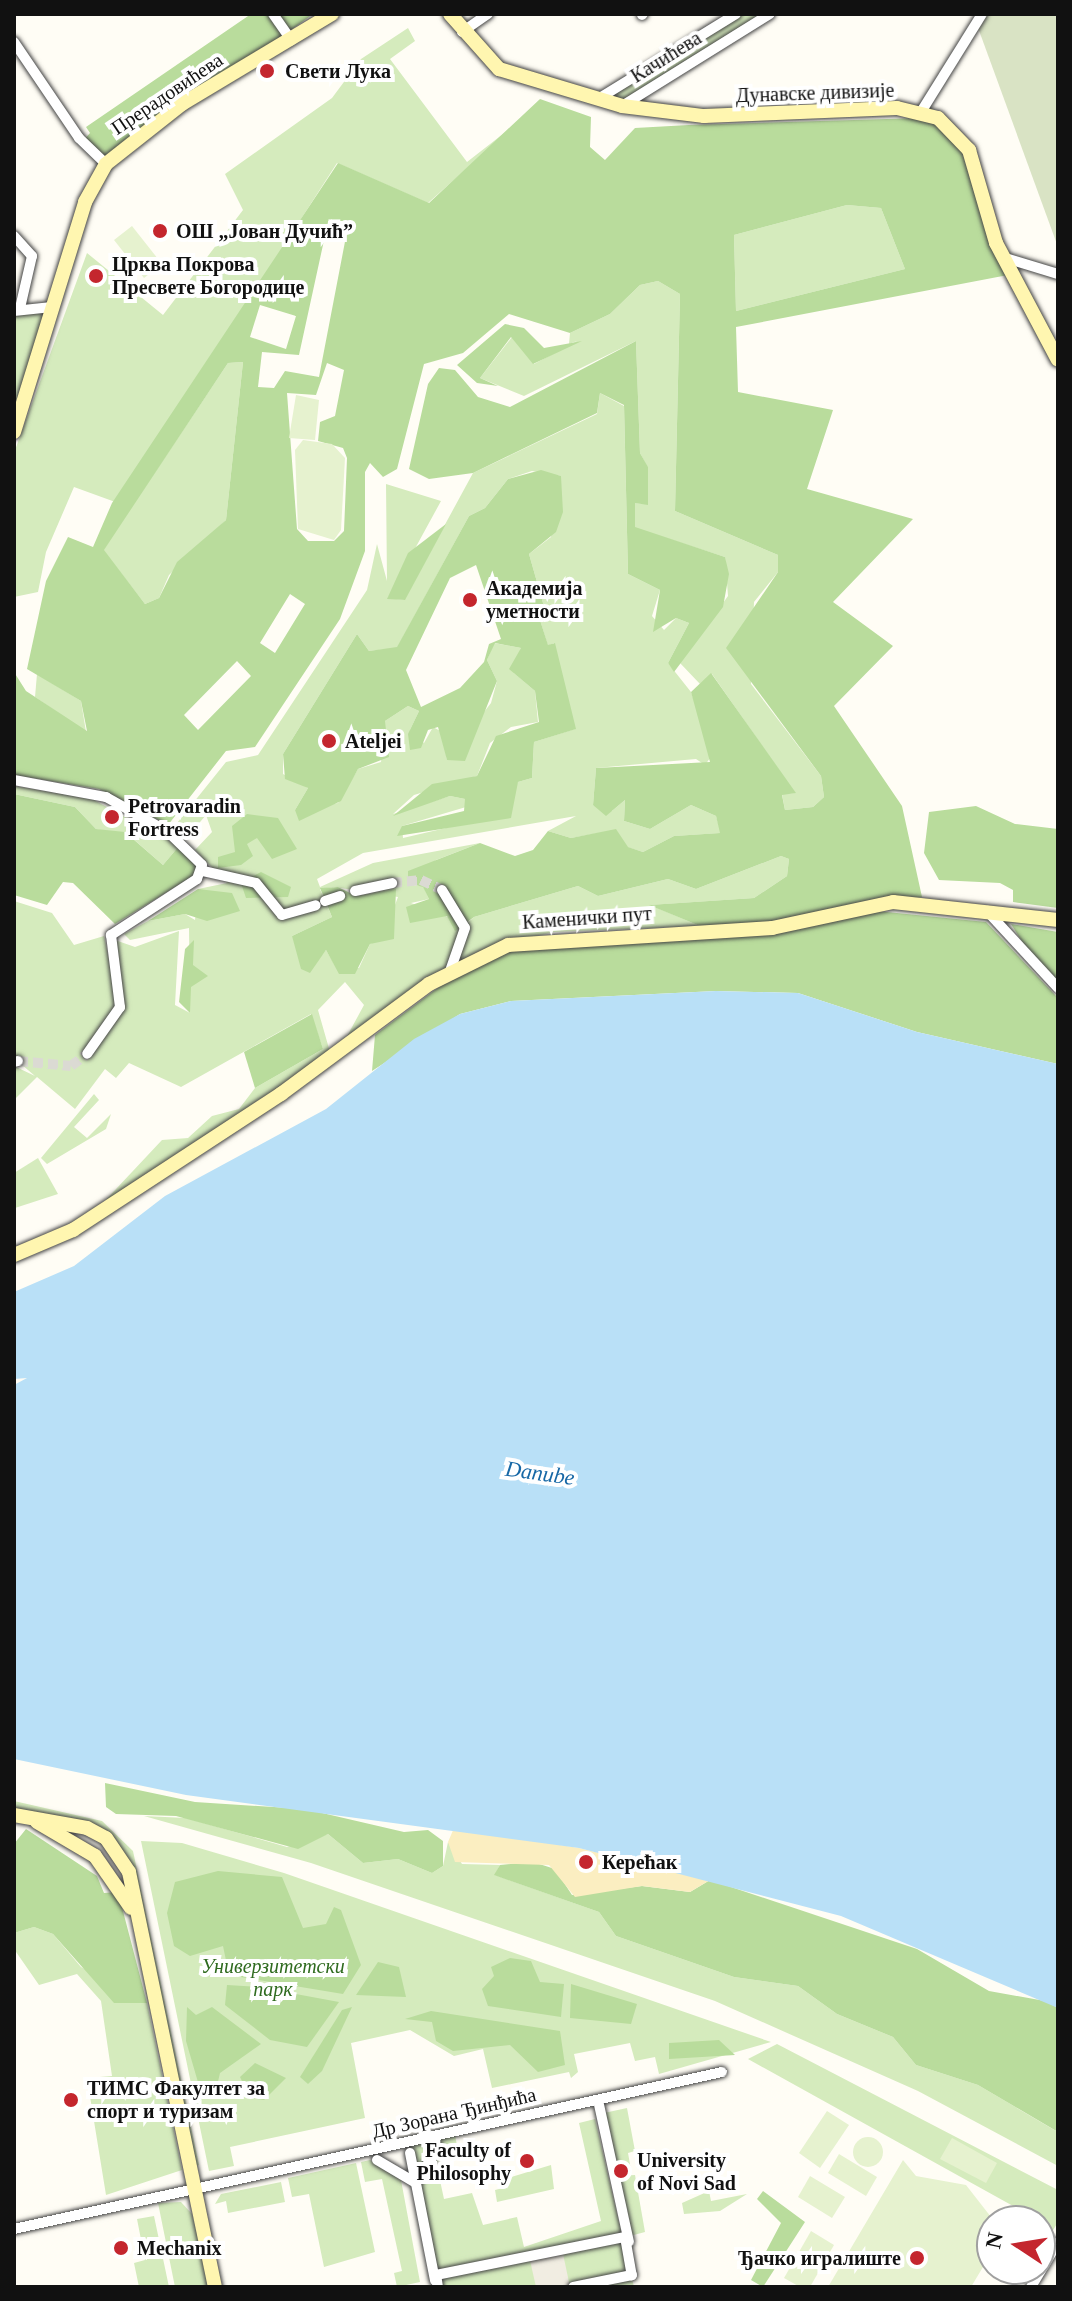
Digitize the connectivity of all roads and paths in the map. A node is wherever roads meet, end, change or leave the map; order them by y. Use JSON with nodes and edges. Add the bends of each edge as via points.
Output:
{"nodes":[{"id":1,"x":273,"y":14,"type":"edge"},
{"id":2,"x":332,"y":14,"type":"edge"},
{"id":3,"x":450,"y":14,"type":"edge"},
{"id":4,"x":488,"y":14,"type":"edge"},
{"id":5,"x":736,"y":14,"type":"edge"},
{"id":6,"x":770,"y":14,"type":"edge"},
{"id":7,"x":982,"y":14,"type":"edge"},
{"id":8,"x":462,"y":32,"type":"junction"},
{"id":9,"x":291,"y":40,"type":"junction"},
{"id":10,"x":14,"y":42,"type":"edge"},
{"id":11,"x":598,"y":99,"type":"junction"},
{"id":12,"x":622,"y":106,"type":"junction"},
{"id":13,"x":921,"y":112,"type":"junction"},
{"id":14,"x":106,"y":164,"type":"junction"},
{"id":15,"x":14,"y":236,"type":"edge"},
{"id":16,"x":1002,"y":257,"type":"junction"},
{"id":17,"x":1058,"y":274,"type":"edge"},
{"id":18,"x":52,"y":307,"type":"junction"},
{"id":19,"x":17,"y":310,"type":"edge"},
{"id":20,"x":1058,"y":360,"type":"edge"},
{"id":21,"x":14,"y":432,"type":"edge"},
{"id":22,"x":14,"y":780,"type":"edge"},
{"id":23,"x":203,"y":871,"type":"junction"},
{"id":24,"x":392,"y":883,"type":"tunnel mouth"},
{"id":25,"x":442,"y":890,"type":"dead end"},
{"id":26,"x":355,"y":891,"type":"dead end"},
{"id":27,"x":340,"y":896,"type":"dead end"},
{"id":28,"x":987,"y":911,"type":"junction"},
{"id":29,"x":1058,"y":920,"type":"edge"},
{"id":30,"x":450,"y":971,"type":"junction"},
{"id":31,"x":1058,"y":988,"type":"edge"},
{"id":32,"x":87,"y":1054,"type":"tunnel mouth"},
{"id":33,"x":14,"y":1255,"type":"edge"},
{"id":34,"x":14,"y":1815,"type":"edge"},
{"id":35,"x":140,"y":1928,"type":"junction"},
{"id":36,"x":722,"y":2072,"type":"dead end"},
{"id":37,"x":598,"y":2100,"type":"junction"},
{"id":38,"x":438,"y":2147,"type":"dead end"},
{"id":39,"x":410,"y":2153,"type":"dead end"},
{"id":40,"x":377,"y":2160,"type":"dead end"},
{"id":41,"x":416,"y":2183,"type":"junction"},
{"id":42,"x":194,"y":2190,"type":"junction"},
{"id":43,"x":14,"y":2229,"type":"edge"},
{"id":44,"x":626,"y":2238,"type":"junction"},
{"id":45,"x":1058,"y":2242,"type":"edge"},
{"id":46,"x":633,"y":2272,"type":"junction"},
{"id":47,"x":436,"y":2283,"type":"edge"},
{"id":48,"x":215,"y":2287,"type":"edge"},
{"id":49,"x":573,"y":2287,"type":"edge"},
{"id":50,"x":638,"y":2287,"type":"edge"},
{"id":51,"x":1031,"y":2287,"type":"edge"}],
"edges":[{"from":1,"to":9,"type":"street"},
{"from":2,"to":9,"type":"main road","name":"Прерадовићева"},
{"from":3,"to":8,"type":"main road","name":"Дунавске дивизије"},
{"from":4,"to":8,"type":"street"},
{"from":5,"to":11,"type":"street","name":"Качићева"},
{"from":6,"to":12,"type":"street","name":"Качићева"},
{"from":7,"to":13,"type":"street"},
{"from":8,"to":11,"type":"main road","name":"Дунавске дивизије","via":[[499,69]]},
{"from":9,"to":14,"type":"main road","name":"Прерадовићева","via":[[182,104]]},
{"from":10,"to":14,"type":"street","via":[[79,138]]},
{"from":11,"to":12,"type":"main road","name":"Дунавске дивизије"},
{"from":12,"to":13,"type":"main road","name":"Дунавске дивизије","via":[[749,118]]},
{"from":13,"to":16,"type":"main road","name":"Дунавске дивизије","via":[[945,123],[969,150]]},
{"from":14,"to":18,"type":"main road","name":"Прерадовићева","via":[[85,202]]},
{"from":15,"to":19,"type":"street","via":[[32,256]]},
{"from":16,"to":17,"type":"street"},
{"from":16,"to":20,"type":"main road","name":"Дунавске дивизије"},
{"from":18,"to":19,"type":"street"},
{"from":18,"to":21,"type":"main road","name":"Прерадовићева"},
{"from":22,"to":23,"type":"street","via":[[121,804],[168,832]]},
{"from":23,"to":27,"type":"street","via":[[256,883],[282,915]]},
{"from":23,"to":32,"type":"street","via":[[111,935],[120,1007]]},
{"from":24,"to":26,"type":"street"},
{"from":25,"to":30,"type":"street","via":[[465,928]]},
{"from":28,"to":29,"type":"main road","name":"Каменички пут"},
{"from":28,"to":30,"type":"main road","name":"Каменички пут","via":[[893,902],[772,928],[554,937],[508,945]]},
{"from":28,"to":31,"type":"street"},
{"from":30,"to":33,"type":"main road","name":"Каменички пут","via":[[281,1094],[73,1230]]},
{"from":34,"to":35,"type":"main road","via":[[80,1844],[118,1882]]},
{"from":34,"to":35,"type":"main road","via":[[59,1820],[106,1838],[129,1872]]},
{"from":35,"to":42,"type":"main road"},
{"from":36,"to":37,"type":"street","name":"Др Зорана Ђинђића"},
{"from":37,"to":42,"type":"street","name":"Др Зорана Ђинђића"},
{"from":37,"to":44,"type":"street"},
{"from":38,"to":41,"type":"street"},
{"from":39,"to":41,"type":"street"},
{"from":40,"to":41,"type":"street"},
{"from":41,"to":47,"type":"street"},
{"from":42,"to":43,"type":"street","name":"Др Зорана Ђинђића"},
{"from":42,"to":48,"type":"main road"},
{"from":44,"to":46,"type":"street"},
{"from":44,"to":47,"type":"street"},
{"from":45,"to":51,"type":"street"},
{"from":46,"to":49,"type":"street"},
{"from":46,"to":50,"type":"street"}]}
